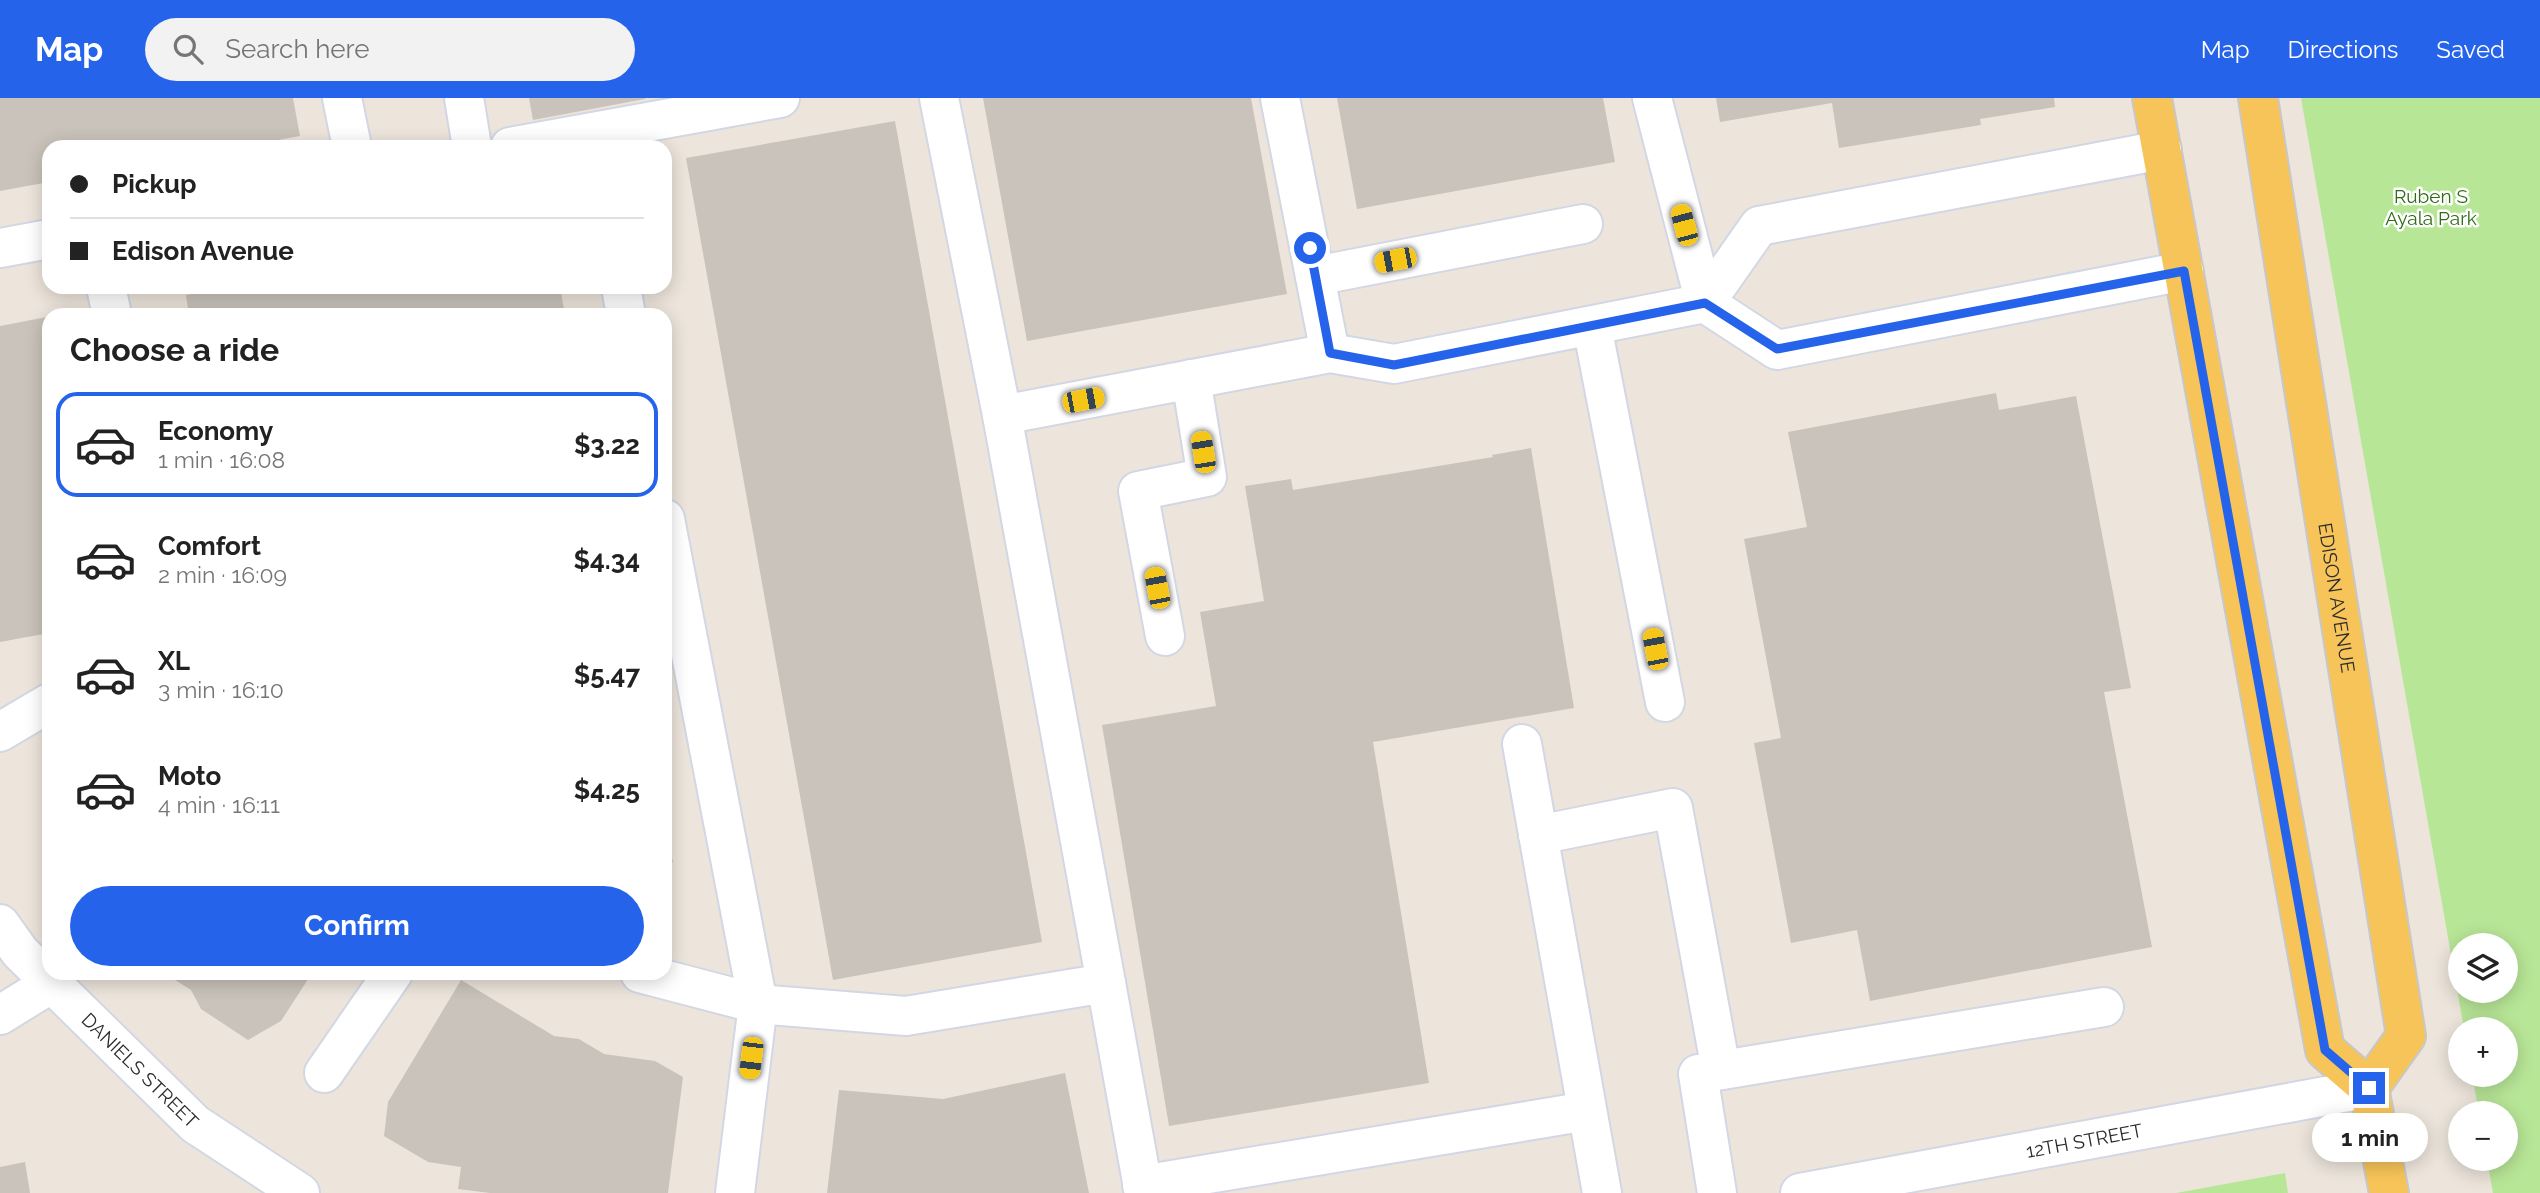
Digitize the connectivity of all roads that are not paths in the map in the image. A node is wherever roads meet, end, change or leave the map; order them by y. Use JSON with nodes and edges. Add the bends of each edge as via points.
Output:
{"nodes":[{"id":1,"x":342,"y":98,"type":"edge"},
{"id":2,"x":464,"y":98,"type":"edge"},
{"id":3,"x":780,"y":98,"type":"edge"},
{"id":4,"x":939,"y":98,"type":"edge"},
{"id":5,"x":1280,"y":98,"type":"edge"},
{"id":6,"x":1652,"y":98,"type":"edge"},
{"id":7,"x":2152,"y":98,"type":"edge"},
{"id":8,"x":2258,"y":98,"type":"edge"},
{"id":9,"x":351,"y":140,"type":"edge"},
{"id":10,"x":471,"y":140,"type":"edge"},
{"id":11,"x":593,"y":140,"type":"edge"},
{"id":12,"x":2162,"y":150,"type":"junction"},
{"id":13,"x":1583,"y":224,"type":"dead end"},
{"id":14,"x":42,"y":240,"type":"edge"},
{"id":15,"x":0,"y":248,"type":"edge"},
{"id":16,"x":2184,"y":271,"type":"junction"},
{"id":17,"x":1315,"y":276,"type":"junction"},
{"id":18,"x":1705,"y":303,"type":"junction"},
{"id":19,"x":1592,"y":326,"type":"junction"},
{"id":20,"x":1330,"y":353,"type":"junction"},
{"id":21,"x":1191,"y":379,"type":"junction"},
{"id":22,"x":1002,"y":415,"type":"junction"},
{"id":23,"x":672,"y":562,"type":"edge"},
{"id":24,"x":1166,"y":636,"type":"dead end"},
{"id":25,"x":1665,"y":702,"type":"dead end"},
{"id":26,"x":42,"y":707,"type":"edge"},
{"id":27,"x":0,"y":732,"type":"edge"},
{"id":28,"x":1522,"y":744,"type":"dead end"},
{"id":29,"x":1538,"y":835,"type":"junction"},
{"id":30,"x":0,"y":924,"type":"edge"},
{"id":31,"x":42,"y":973,"type":"edge"},
{"id":32,"x":49,"y":980,"type":"edge"},
{"id":33,"x":388,"y":980,"type":"edge"},
{"id":34,"x":667,"y":980,"type":"edge"},
{"id":35,"x":52,"y":983,"type":"junction"},
{"id":36,"x":1106,"y":983,"type":"junction"},
{"id":37,"x":758,"y":1004,"type":"junction"},
{"id":38,"x":2104,"y":1007,"type":"dead end"},
{"id":39,"x":0,"y":1015,"type":"edge"},
{"id":40,"x":1721,"y":1070,"type":"junction"},
{"id":41,"x":324,"y":1073,"type":"dead end"},
{"id":42,"x":2369,"y":1088,"type":"junction"},
{"id":43,"x":1587,"y":1111,"type":"junction"},
{"id":44,"x":1143,"y":1189,"type":"edge"},
{"id":45,"x":300,"y":1193,"type":"edge"},
{"id":46,"x":735,"y":1193,"type":"edge"},
{"id":47,"x":1602,"y":1193,"type":"edge"},
{"id":48,"x":1717,"y":1193,"type":"edge"},
{"id":49,"x":1800,"y":1193,"type":"edge"},
{"id":50,"x":2389,"y":1193,"type":"edge"}],
"edges":[{"from":1,"to":9,"type":"street"},
{"from":2,"to":10,"type":"street"},
{"from":3,"to":11,"type":"street"},
{"from":4,"to":22,"type":"street"},
{"from":5,"to":17,"type":"street"},
{"from":6,"to":18,"type":"street"},
{"from":7,"to":12,"type":"main road"},
{"from":8,"to":42,"type":"main road","name":"EDISON AVENUE","via":[[2406,1036]]},
{"from":12,"to":16,"type":"main road"},
{"from":12,"to":18,"type":"street","via":[[1759,226]]},
{"from":13,"to":17,"type":"street"},
{"from":14,"to":15,"type":"street"},
{"from":16,"to":18,"type":"street","via":[[1777,349]]},
{"from":16,"to":42,"type":"main road","via":[[2325,1050]]},
{"from":17,"to":20,"type":"street"},
{"from":18,"to":19,"type":"street"},
{"from":19,"to":20,"type":"street","via":[[1394,365]]},
{"from":19,"to":25,"type":"street"},
{"from":20,"to":21,"type":"street"},
{"from":21,"to":22,"type":"street"},
{"from":21,"to":24,"type":"street","via":[[1207,477],[1139,491]]},
{"from":22,"to":36,"type":"street"},
{"from":23,"to":37,"type":"street"},
{"from":26,"to":27,"type":"street"},
{"from":28,"to":29,"type":"street"},
{"from":29,"to":40,"type":"street","via":[[1673,808]]},
{"from":29,"to":43,"type":"street"},
{"from":30,"to":31,"type":"street","name":"DANIELS STREET"},
{"from":32,"to":35,"type":"street","name":"DANIELS STREET"},
{"from":33,"to":41,"type":"street"},
{"from":34,"to":37,"type":"street"},
{"from":35,"to":39,"type":"street"},
{"from":35,"to":45,"type":"street","name":"DANIELS STREET","via":[[195,1124]]},
{"from":36,"to":37,"type":"street","via":[[906,1016]]},
{"from":36,"to":44,"type":"street"},
{"from":37,"to":46,"type":"street"},
{"from":38,"to":40,"type":"street"},
{"from":40,"to":48,"type":"street","via":[[1698,1074]]},
{"from":42,"to":49,"type":"street","name":"12TH STREET"},
{"from":42,"to":50,"type":"main road"},
{"from":43,"to":44,"type":"street"},
{"from":43,"to":47,"type":"street"}]}
